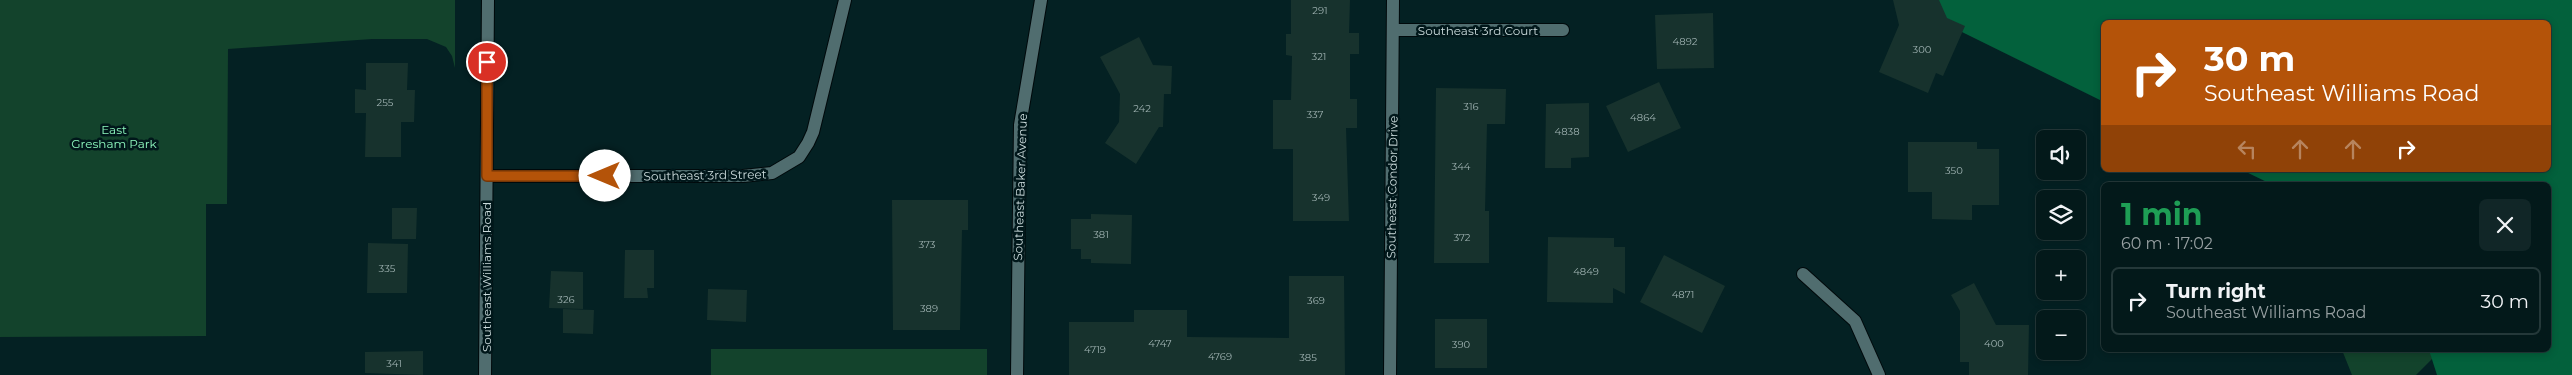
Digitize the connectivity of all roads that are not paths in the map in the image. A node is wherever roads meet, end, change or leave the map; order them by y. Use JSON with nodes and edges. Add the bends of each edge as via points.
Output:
{"nodes":[{"id":1,"x":488,"y":0,"type":"edge"},
{"id":2,"x":845,"y":0,"type":"edge"},
{"id":3,"x":1041,"y":0,"type":"edge"},
{"id":4,"x":1393,"y":0,"type":"edge"},
{"id":5,"x":1393,"y":30,"type":"junction"},
{"id":6,"x":1563,"y":30,"type":"dead end"},
{"id":7,"x":487,"y":176,"type":"junction"},
{"id":8,"x":1803,"y":274,"type":"dead end"},
{"id":9,"x":485,"y":375,"type":"edge"},
{"id":10,"x":1017,"y":375,"type":"edge"},
{"id":11,"x":1390,"y":375,"type":"edge"},
{"id":12,"x":1879,"y":375,"type":"edge"}],
"edges":[{"from":1,"to":7,"type":"street","name":"Southeast Williams Road"},
{"from":2,"to":7,"type":"street","name":"Southeast 3rd Street","via":[[813,132],[799,157],[772,173],[743,176]]},
{"from":3,"to":10,"type":"street","name":"Southeast Baker Avenue","via":[[1020,125]]},
{"from":4,"to":5,"type":"street","name":"Southeast Condor Drive"},
{"from":5,"to":6,"type":"street","name":"Southeast 3rd Court"},
{"from":5,"to":11,"type":"street","name":"Southeast Condor Drive"},
{"from":7,"to":9,"type":"street","name":"Southeast Williams Road"},
{"from":8,"to":12,"type":"street","via":[[1855,321]]}]}
